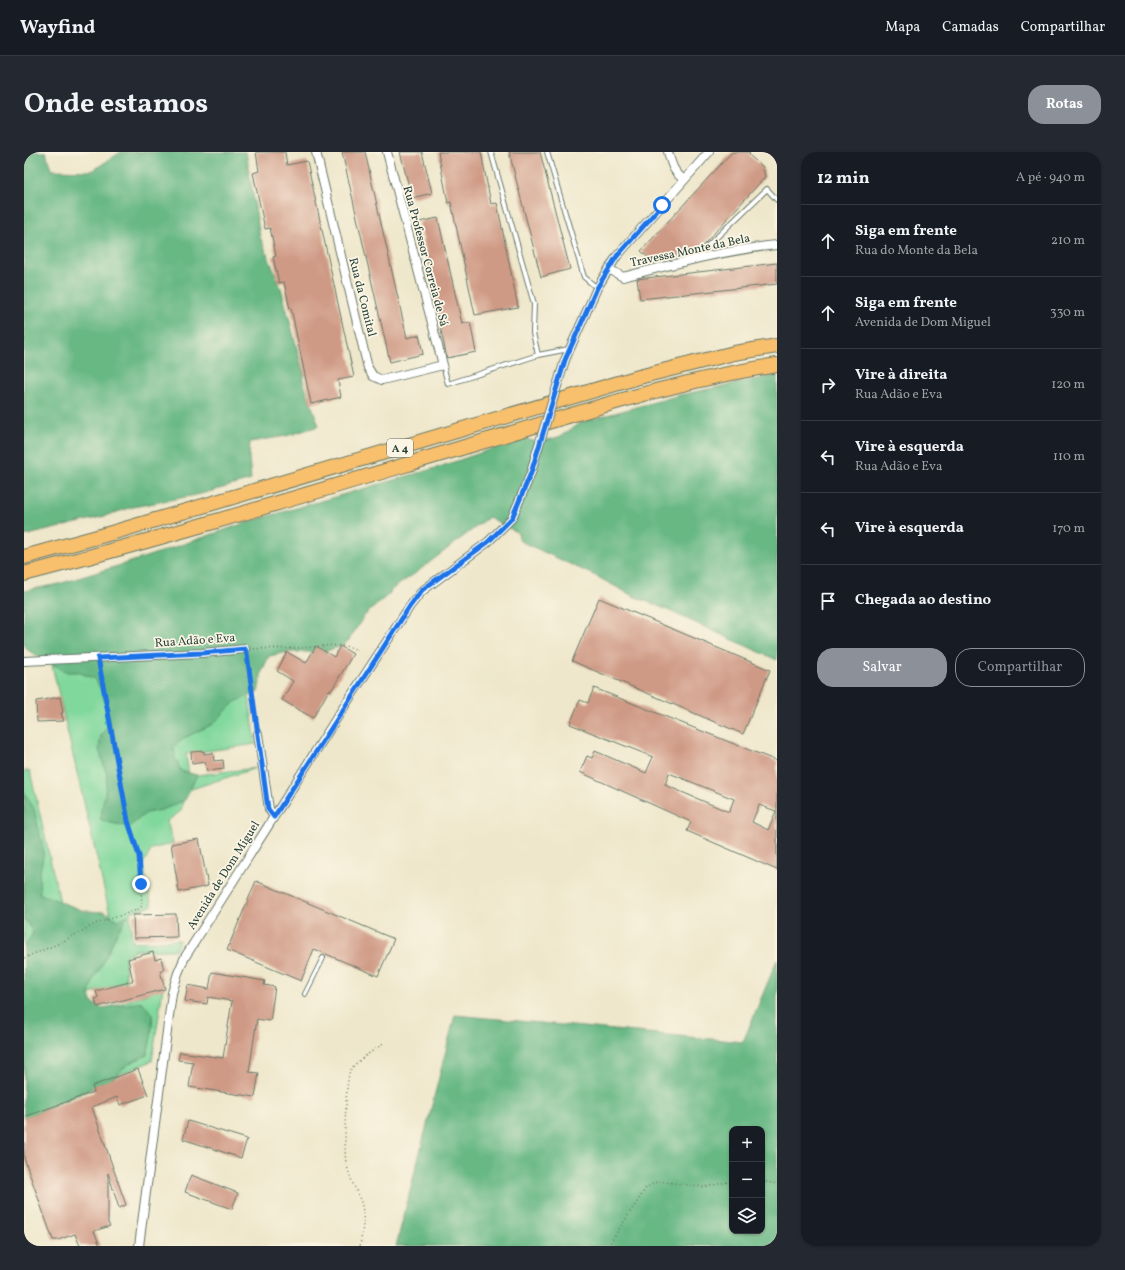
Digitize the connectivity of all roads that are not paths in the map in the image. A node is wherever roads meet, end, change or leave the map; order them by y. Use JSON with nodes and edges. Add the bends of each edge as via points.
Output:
{"nodes":[{"id":1,"x":316,"y":152,"type":"edge"},
{"id":2,"x":386,"y":152,"type":"edge"},
{"id":3,"x":491,"y":152,"type":"edge"},
{"id":4,"x":547,"y":152,"type":"edge"},
{"id":5,"x":668,"y":152,"type":"edge"},
{"id":6,"x":709,"y":152,"type":"edge"},
{"id":7,"x":684,"y":180,"type":"junction"},
{"id":8,"x":777,"y":200,"type":"edge"},
{"id":9,"x":777,"y":245,"type":"edge"},
{"id":10,"x":695,"y":258,"type":"junction"},
{"id":11,"x":609,"y":269,"type":"junction"},
{"id":12,"x":597,"y":288,"type":"junction"},
{"id":13,"x":777,"y":346,"type":"edge"},
{"id":14,"x":569,"y":349,"type":"junction"},
{"id":15,"x":538,"y":355,"type":"junction"},
{"id":16,"x":443,"y":365,"type":"junction"},
{"id":17,"x":777,"y":365,"type":"edge"},
{"id":18,"x":24,"y":557,"type":"edge"},
{"id":19,"x":24,"y":574,"type":"edge"},
{"id":20,"x":245,"y":649,"type":"road end"},
{"id":21,"x":24,"y":661,"type":"edge"},
{"id":22,"x":258,"y":734,"type":"road end"},
{"id":23,"x":274,"y":817,"type":"junction"},
{"id":24,"x":323,"y":958,"type":"dead end"},
{"id":25,"x":305,"y":994,"type":"dead end"},
{"id":26,"x":140,"y":1246,"type":"edge"}],
"edges":[{"from":1,"to":16,"type":"street","name":"Rua da Comital","via":[[368,368],[373,376],[382,380]]},
{"from":2,"to":16,"type":"street","name":"Rua Professor Correia de Sá"},
{"from":3,"to":15,"type":"lane","via":[[534,304],[532,333]]},
{"from":4,"to":12,"type":"lane","via":[[584,277]]},
{"from":5,"to":7,"type":"street","via":[[675,172]]},
{"from":6,"to":7,"type":"street","name":"Avenida de Dom Miguel"},
{"from":7,"to":11,"type":"street","name":"Avenida de Dom Miguel","via":[[617,256]]},
{"from":8,"to":10,"type":"lane","via":[[767,189]]},
{"from":9,"to":10,"type":"street","name":"Travessa Monte da Bela"},
{"from":10,"to":11,"type":"street","name":"Travessa Monte da Bela","via":[[623,277]]},
{"from":11,"to":12,"type":"street","name":"Avenida de Dom Miguel"},
{"from":12,"to":14,"type":"street","name":"Avenida de Dom Miguel"},
{"from":13,"to":18,"type":"highway","number":"A 4","via":[[734,353],[639,377]]},
{"from":14,"to":15,"type":"lane"},
{"from":14,"to":23,"type":"street","name":"Avenida de Dom Miguel","bridge":true,"via":[[531,473],[512,518],[488,542],[422,590]]},
{"from":15,"to":16,"type":"lane","via":[[448,384]]},
{"from":17,"to":19,"type":"highway","number":"A 4","via":[[634,397],[114,551]]},
{"from":20,"to":21,"type":"street","name":"Rua Adão e Eva"},
{"from":22,"to":23,"type":"street","via":[[268,809]]},
{"from":23,"to":26,"type":"street","name":"Avenida de Dom Miguel","via":[[185,957],[178,973],[172,993]]},
{"from":24,"to":25,"type":"lane"}]}
